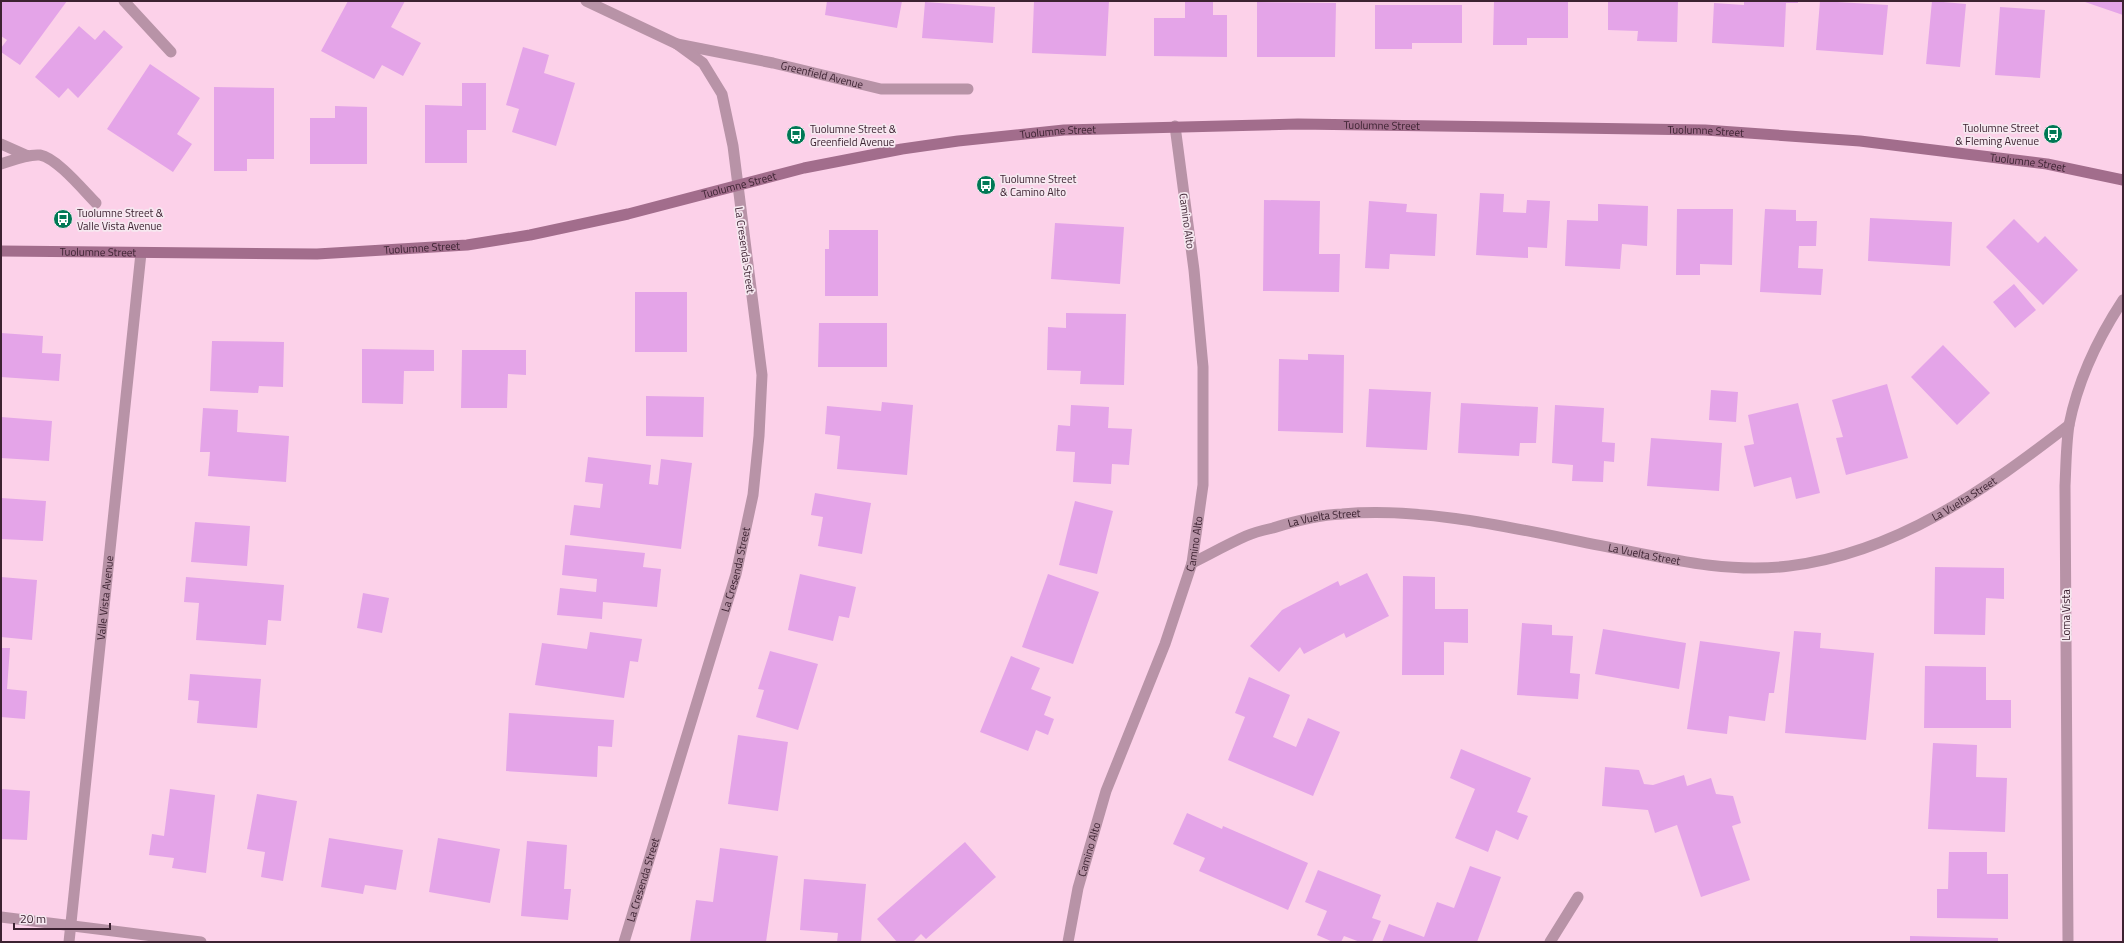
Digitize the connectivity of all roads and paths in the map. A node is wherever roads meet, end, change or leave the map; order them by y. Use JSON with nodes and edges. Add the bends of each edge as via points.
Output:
{"nodes":[{"id":1,"x":124,"y":1,"type":"edge"},
{"id":2,"x":586,"y":1,"type":"edge"},
{"id":3,"x":677,"y":44,"type":"junction"},
{"id":4,"x":171,"y":52,"type":"dead end"},
{"id":5,"x":968,"y":89,"type":"dead end"},
{"id":6,"x":1175,"y":126,"type":"junction"},
{"id":7,"x":1,"y":144,"type":"edge"},
{"id":8,"x":28,"y":156,"type":"junction"},
{"id":9,"x":1,"y":164,"type":"edge"},
{"id":10,"x":2123,"y":180,"type":"edge"},
{"id":11,"x":736,"y":186,"type":"junction"},
{"id":12,"x":96,"y":203,"type":"dead end"},
{"id":13,"x":1,"y":251,"type":"edge"},
{"id":14,"x":141,"y":253,"type":"junction"},
{"id":15,"x":2123,"y":300,"type":"edge"},
{"id":16,"x":2069,"y":425,"type":"junction"},
{"id":17,"x":1192,"y":563,"type":"junction"},
{"id":18,"x":1578,"y":897,"type":"dead end"},
{"id":19,"x":1,"y":917,"type":"edge"},
{"id":20,"x":71,"y":924,"type":"junction"},
{"id":21,"x":69,"y":942,"type":"edge"},
{"id":22,"x":201,"y":942,"type":"edge"},
{"id":23,"x":624,"y":942,"type":"edge"},
{"id":24,"x":1068,"y":942,"type":"edge"},
{"id":25,"x":1550,"y":942,"type":"edge"},
{"id":26,"x":2068,"y":942,"type":"edge"}],
"edges":[{"from":1,"to":4,"type":"street"},
{"from":2,"to":3,"type":"street","name":"Greenfield Avenue"},
{"from":3,"to":5,"type":"street","name":"Greenfield Avenue","via":[[773,62],[881,89]]},
{"from":3,"to":11,"type":"street","name":"Greenfield Avenue","via":[[703,63],[722,94],[733,146]]},
{"from":6,"to":10,"type":"main road","name":"Tuolumne Street","via":[[1298,124],[1705,130],[1860,140],[2047,164]]},
{"from":6,"to":11,"type":"main road","name":"Tuolumne Street","via":[[1064,130],[958,141],[811,167]]},
{"from":6,"to":17,"type":"street","name":"Camino Alto","via":[[1194,270],[1203,367],[1204,486]]},
{"from":7,"to":8,"type":"street"},
{"from":8,"to":9,"type":"street"},
{"from":8,"to":12,"type":"street","via":[[40,156],[51,160]]},
{"from":11,"to":14,"type":"main road","name":"Tuolumne Street","via":[[552,230],[467,245],[317,254]]},
{"from":11,"to":23,"type":"street","name":"La Cresenda Street","via":[[762,375],[754,495],[736,574]]},
{"from":13,"to":14,"type":"main road","name":"Tuolumne Street"},
{"from":14,"to":20,"type":"street","name":"Valle Vista Avenue"},
{"from":15,"to":16,"type":"street","name":"Loma Vista","via":[[2104,329],[2085,370]]},
{"from":16,"to":17,"type":"street","name":"La Vuelta Street","via":[[2008,472],[1949,509],[1902,534],[1844,556],[1791,566],[1754,569],[1700,565],[1503,527],[1414,514],[1341,514],[1295,521],[1248,535]]},
{"from":16,"to":26,"type":"street","name":"Loma Vista","via":[[2065,486]]},
{"from":17,"to":24,"type":"street","name":"Camino Alto","via":[[1165,644],[1106,791],[1078,888]]},
{"from":18,"to":25,"type":"street"},
{"from":19,"to":20,"type":"street"},
{"from":20,"to":21,"type":"street","name":"Valle Vista Avenue"},
{"from":20,"to":22,"type":"street"}]}
